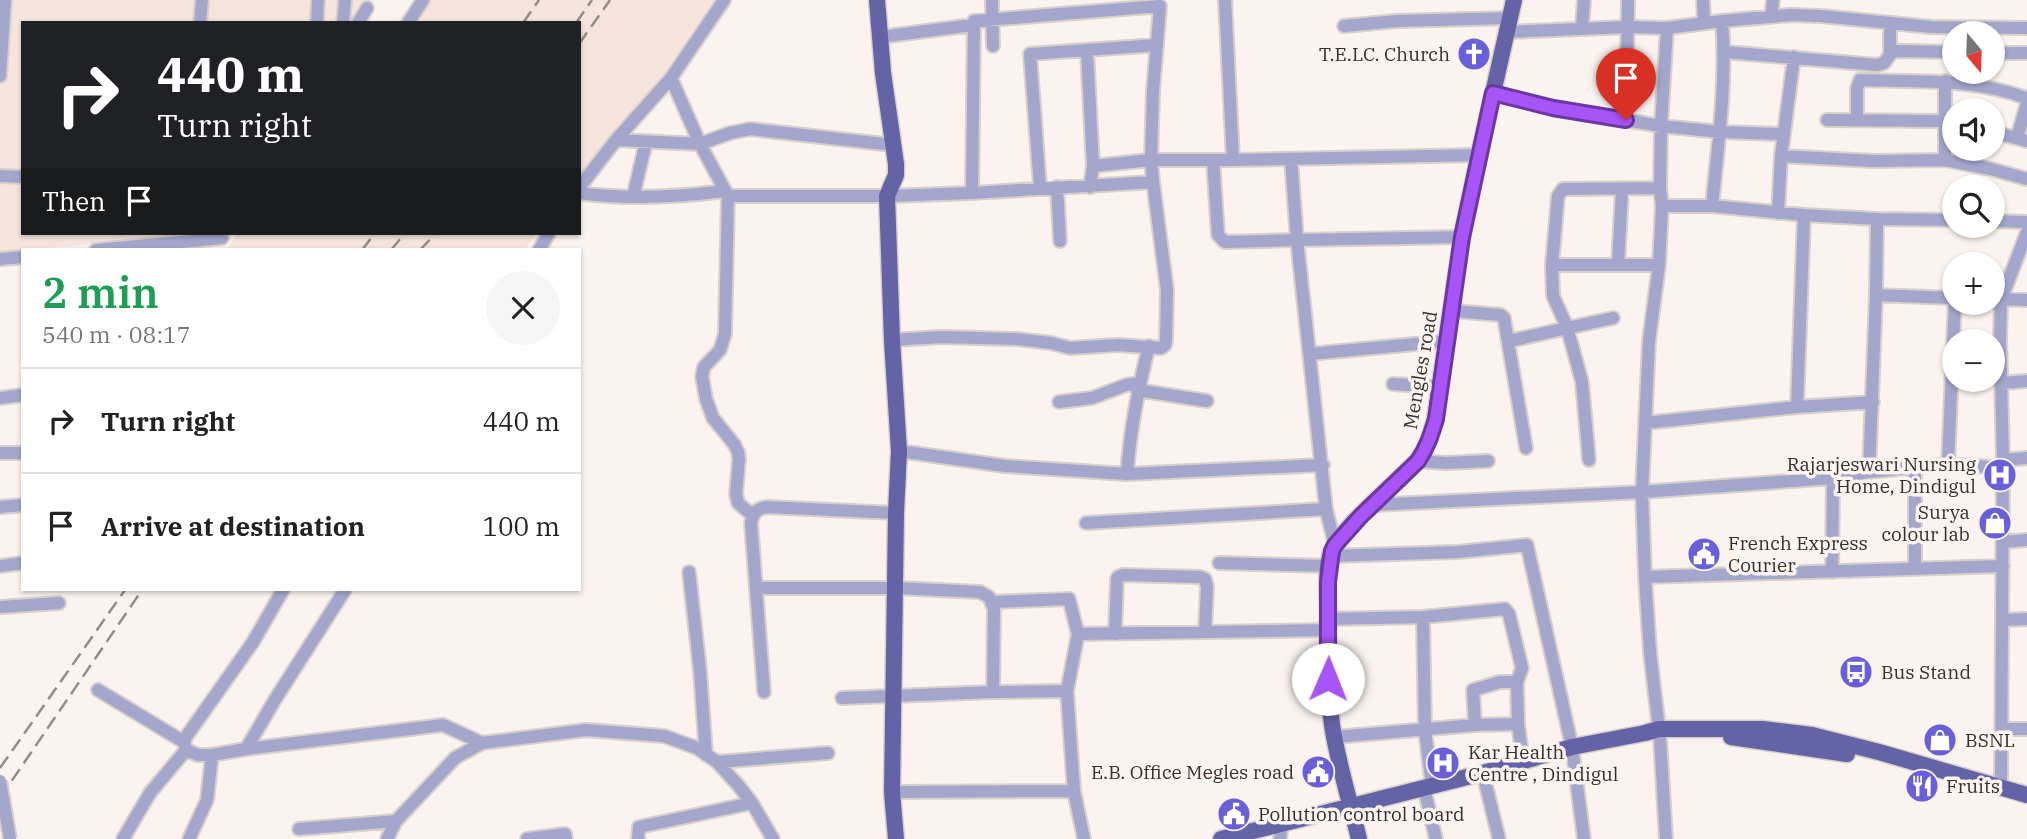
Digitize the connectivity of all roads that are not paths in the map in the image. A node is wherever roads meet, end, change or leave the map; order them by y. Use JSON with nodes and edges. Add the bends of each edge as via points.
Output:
{"nodes":[{"id":1,"x":5,"y":0,"type":"edge"},
{"id":2,"x":202,"y":0,"type":"edge"},
{"id":3,"x":318,"y":0,"type":"edge"},
{"id":4,"x":345,"y":0,"type":"edge"},
{"id":5,"x":423,"y":0,"type":"edge"},
{"id":6,"x":724,"y":0,"type":"edge"},
{"id":7,"x":877,"y":0,"type":"edge"},
{"id":8,"x":992,"y":0,"type":"edge"},
{"id":9,"x":1225,"y":0,"type":"edge"},
{"id":10,"x":1514,"y":0,"type":"edge"},
{"id":11,"x":1584,"y":0,"type":"edge"},
{"id":12,"x":1628,"y":0,"type":"edge"},
{"id":13,"x":1703,"y":0,"type":"edge"},
{"id":14,"x":1773,"y":0,"type":"edge"},
{"id":15,"x":1160,"y":3,"type":"edge"},
{"id":16,"x":1095,"y":5,"type":"edge"},
{"id":17,"x":367,"y":8,"type":"dead end"},
{"id":18,"x":1772,"y":17,"type":"junction"},
{"id":19,"x":993,"y":20,"type":"junction"},
{"id":20,"x":200,"y":21,"type":"edge"},
{"id":21,"x":317,"y":21,"type":"edge"},
{"id":22,"x":343,"y":21,"type":"edge"},
{"id":23,"x":359,"y":21,"type":"edge"},
{"id":24,"x":409,"y":21,"type":"edge"},
{"id":25,"x":1722,"y":21,"type":"junction"},
{"id":26,"x":1704,"y":23,"type":"junction"},
{"id":27,"x":1890,"y":23,"type":"junction"},
{"id":28,"x":973,"y":25,"type":"junction"},
{"id":29,"x":1509,"y":25,"type":"junction"},
{"id":30,"x":1344,"y":26,"type":"dead end"},
{"id":31,"x":1627,"y":27,"type":"junction"},
{"id":32,"x":1582,"y":28,"type":"junction"},
{"id":33,"x":1667,"y":28,"type":"junction"},
{"id":34,"x":2027,"y":28,"type":"edge"},
{"id":35,"x":880,"y":37,"type":"junction"},
{"id":36,"x":1157,"y":45,"type":"junction"},
{"id":37,"x":993,"y":46,"type":"dead end"},
{"id":38,"x":1087,"y":51,"type":"junction"},
{"id":39,"x":1725,"y":52,"type":"junction"},
{"id":40,"x":1942,"y":52,"type":"edge"},
{"id":41,"x":2006,"y":52,"type":"edge"},
{"id":42,"x":2027,"y":53,"type":"edge"},
{"id":43,"x":1890,"y":54,"type":"junction"},
{"id":44,"x":1794,"y":57,"type":"junction"},
{"id":45,"x":0,"y":76,"type":"edge"},
{"id":46,"x":671,"y":78,"type":"junction"},
{"id":47,"x":1942,"y":82,"type":"edge"},
{"id":48,"x":1959,"y":84,"type":"edge"},
{"id":49,"x":1493,"y":93,"type":"junction"},
{"id":50,"x":1626,"y":120,"type":"junction"},
{"id":51,"x":1827,"y":120,"type":"dead end"},
{"id":52,"x":1857,"y":120,"type":"junction"},
{"id":53,"x":1942,"y":122,"type":"edge"},
{"id":54,"x":1661,"y":126,"type":"junction"},
{"id":55,"x":1720,"y":132,"type":"junction"},
{"id":56,"x":1783,"y":134,"type":"junction"},
{"id":57,"x":2022,"y":139,"type":"edge"},
{"id":58,"x":616,"y":140,"type":"junction"},
{"id":59,"x":646,"y":142,"type":"junction"},
{"id":60,"x":700,"y":144,"type":"junction"},
{"id":61,"x":893,"y":145,"type":"junction"},
{"id":62,"x":1479,"y":155,"type":"junction"},
{"id":63,"x":1781,"y":156,"type":"junction"},
{"id":64,"x":1291,"y":159,"type":"junction"},
{"id":65,"x":1151,"y":160,"type":"junction"},
{"id":66,"x":1213,"y":160,"type":"junction"},
{"id":67,"x":1233,"y":160,"type":"junction"},
{"id":68,"x":1942,"y":160,"type":"edge"},
{"id":69,"x":1950,"y":161,"type":"edge"},
{"id":70,"x":1093,"y":166,"type":"junction"},
{"id":71,"x":0,"y":176,"type":"edge"},
{"id":72,"x":21,"y":177,"type":"edge"},
{"id":73,"x":2027,"y":179,"type":"edge"},
{"id":74,"x":1153,"y":182,"type":"junction"},
{"id":75,"x":581,"y":187,"type":"edge"},
{"id":76,"x":1040,"y":187,"type":"junction"},
{"id":77,"x":1057,"y":187,"type":"junction"},
{"id":78,"x":1090,"y":187,"type":"junction"},
{"id":79,"x":1660,"y":188,"type":"junction"},
{"id":80,"x":581,"y":190,"type":"edge"},
{"id":81,"x":1622,"y":190,"type":"junction"},
{"id":82,"x":972,"y":193,"type":"junction"},
{"id":83,"x":727,"y":194,"type":"junction"},
{"id":84,"x":887,"y":195,"type":"junction"},
{"id":85,"x":633,"y":197,"type":"junction"},
{"id":86,"x":1662,"y":206,"type":"junction"},
{"id":87,"x":1712,"y":206,"type":"junction"},
{"id":88,"x":1778,"y":213,"type":"junction"},
{"id":89,"x":1804,"y":215,"type":"junction"},
{"id":90,"x":1877,"y":219,"type":"junction"},
{"id":91,"x":1942,"y":220,"type":"edge"},
{"id":92,"x":2005,"y":221,"type":"edge"},
{"id":93,"x":2027,"y":222,"type":"edge"},
{"id":94,"x":2027,"y":232,"type":"edge"},
{"id":95,"x":224,"y":236,"type":"edge"},
{"id":96,"x":1462,"y":237,"type":"junction"},
{"id":97,"x":1297,"y":240,"type":"junction"},
{"id":98,"x":1059,"y":242,"type":"dead end"},
{"id":99,"x":114,"y":248,"type":"edge"},
{"id":100,"x":21,"y":257,"type":"edge"},
{"id":101,"x":0,"y":259,"type":"edge"},
{"id":102,"x":1552,"y":265,"type":"junction"},
{"id":103,"x":1618,"y":265,"type":"junction"},
{"id":104,"x":1658,"y":265,"type":"junction"},
{"id":105,"x":2005,"y":282,"type":"edge"},
{"id":106,"x":1876,"y":295,"type":"junction"},
{"id":107,"x":1942,"y":298,"type":"edge"},
{"id":108,"x":2005,"y":300,"type":"edge"},
{"id":109,"x":2027,"y":300,"type":"edge"},
{"id":110,"x":1453,"y":311,"type":"junction"},
{"id":111,"x":1953,"y":315,"type":"edge"},
{"id":112,"x":1613,"y":318,"type":"dead end"},
{"id":113,"x":1567,"y":327,"type":"junction"},
{"id":114,"x":892,"y":340,"type":"junction"},
{"id":115,"x":1448,"y":341,"type":"junction"},
{"id":116,"x":1509,"y":341,"type":"junction"},
{"id":117,"x":1149,"y":346,"type":"junction"},
{"id":118,"x":1309,"y":354,"type":"junction"},
{"id":119,"x":2027,"y":381,"type":"edge"},
{"id":120,"x":2005,"y":383,"type":"edge"},
{"id":121,"x":1393,"y":384,"type":"dead end"},
{"id":122,"x":1138,"y":386,"type":"junction"},
{"id":123,"x":1440,"y":387,"type":"junction"},
{"id":124,"x":2001,"y":392,"type":"edge"},
{"id":125,"x":21,"y":395,"type":"edge"},
{"id":126,"x":0,"y":398,"type":"edge"},
{"id":127,"x":1207,"y":401,"type":"dead end"},
{"id":128,"x":1059,"y":402,"type":"dead end"},
{"id":129,"x":1872,"y":402,"type":"junction"},
{"id":130,"x":1797,"y":407,"type":"junction"},
{"id":131,"x":1645,"y":423,"type":"junction"},
{"id":132,"x":1526,"y":447,"type":"dead end"},
{"id":133,"x":899,"y":451,"type":"junction"},
{"id":134,"x":0,"y":453,"type":"edge"},
{"id":135,"x":21,"y":453,"type":"edge"},
{"id":136,"x":2027,"y":458,"type":"edge"},
{"id":137,"x":1589,"y":460,"type":"dead end"},
{"id":138,"x":1418,"y":461,"type":"junction"},
{"id":139,"x":1488,"y":461,"type":"dead end"},
{"id":140,"x":1948,"y":464,"type":"junction"},
{"id":141,"x":2003,"y":464,"type":"junction"},
{"id":142,"x":1323,"y":465,"type":"junction"},
{"id":143,"x":1916,"y":467,"type":"junction"},
{"id":144,"x":1869,"y":472,"type":"junction"},
{"id":145,"x":1127,"y":474,"type":"junction"},
{"id":146,"x":1833,"y":478,"type":"junction"},
{"id":147,"x":1642,"y":492,"type":"junction"},
{"id":148,"x":21,"y":505,"type":"edge"},
{"id":149,"x":1372,"y":505,"type":"junction"},
{"id":150,"x":0,"y":507,"type":"edge"},
{"id":151,"x":1326,"y":509,"type":"junction"},
{"id":152,"x":896,"y":513,"type":"junction"},
{"id":153,"x":752,"y":516,"type":"junction"},
{"id":154,"x":1086,"y":523,"type":"dead end"},
{"id":155,"x":2027,"y":540,"type":"edge"},
{"id":156,"x":2003,"y":542,"type":"junction"},
{"id":157,"x":1331,"y":556,"type":"junction"},
{"id":158,"x":21,"y":563,"type":"edge"},
{"id":159,"x":1219,"y":563,"type":"dead end"},
{"id":160,"x":0,"y":566,"type":"edge"},
{"id":161,"x":2003,"y":566,"type":"junction"},
{"id":162,"x":1915,"y":568,"type":"junction"},
{"id":163,"x":688,"y":572,"type":"dead end"},
{"id":164,"x":1832,"y":572,"type":"junction"},
{"id":165,"x":1645,"y":576,"type":"junction"},
{"id":166,"x":756,"y":588,"type":"junction"},
{"id":167,"x":896,"y":588,"type":"junction"},
{"id":168,"x":282,"y":591,"type":"edge"},
{"id":169,"x":344,"y":591,"type":"edge"},
{"id":170,"x":992,"y":602,"type":"junction"},
{"id":171,"x":59,"y":603,"type":"dead end"},
{"id":172,"x":0,"y":607,"type":"edge"},
{"id":173,"x":1423,"y":617,"type":"junction"},
{"id":174,"x":2027,"y":619,"type":"edge"},
{"id":175,"x":2003,"y":620,"type":"junction"},
{"id":176,"x":1328,"y":624,"type":"junction"},
{"id":177,"x":1205,"y":632,"type":"junction"},
{"id":178,"x":1078,"y":634,"type":"junction"},
{"id":179,"x":1115,"y":634,"type":"junction"},
{"id":180,"x":1517,"y":682,"type":"junction"},
{"id":181,"x":98,"y":690,"type":"dead end"},
{"id":182,"x":1066,"y":691,"type":"junction"},
{"id":183,"x":764,"y":692,"type":"dead end"},
{"id":184,"x":993,"y":692,"type":"junction"},
{"id":185,"x":893,"y":695,"type":"junction"},
{"id":186,"x":842,"y":698,"type":"dead end"},
{"id":187,"x":1518,"y":724,"type":"junction"},
{"id":188,"x":1475,"y":725,"type":"junction"},
{"id":189,"x":2002,"y":729,"type":"junction"},
{"id":190,"x":2027,"y":729,"type":"edge"},
{"id":191,"x":1425,"y":730,"type":"junction"},
{"id":192,"x":1655,"y":733,"type":"junction"},
{"id":193,"x":1335,"y":737,"type":"junction"},
{"id":194,"x":482,"y":743,"type":"junction"},
{"id":195,"x":185,"y":746,"type":"junction"},
{"id":196,"x":1572,"y":747,"type":"junction"},
{"id":197,"x":246,"y":749,"type":"junction"},
{"id":198,"x":828,"y":753,"type":"dead end"},
{"id":199,"x":212,"y":755,"type":"junction"},
{"id":200,"x":1876,"y":756,"type":"junction"},
{"id":201,"x":711,"y":759,"type":"junction"},
{"id":202,"x":1523,"y":761,"type":"junction"},
{"id":203,"x":1483,"y":773,"type":"junction"},
{"id":204,"x":0,"y":781,"type":"edge"},
{"id":205,"x":2001,"y":786,"type":"junction"},
{"id":206,"x":1428,"y":787,"type":"junction"},
{"id":207,"x":1074,"y":790,"type":"junction"},
{"id":208,"x":892,"y":792,"type":"junction"},
{"id":209,"x":2027,"y":795,"type":"edge"},
{"id":210,"x":752,"y":803,"type":"junction"},
{"id":211,"x":2027,"y":804,"type":"edge"},
{"id":212,"x":1351,"y":805,"type":"junction"},
{"id":213,"x":396,"y":821,"type":"junction"},
{"id":214,"x":299,"y":829,"type":"dead end"},
{"id":215,"x":1281,"y":831,"type":"edge"},
{"id":216,"x":10,"y":839,"type":"edge"},
{"id":217,"x":123,"y":839,"type":"edge"},
{"id":218,"x":189,"y":839,"type":"edge"},
{"id":219,"x":387,"y":839,"type":"edge"},
{"id":220,"x":527,"y":839,"type":"edge"},
{"id":221,"x":566,"y":839,"type":"edge"},
{"id":222,"x":638,"y":839,"type":"edge"},
{"id":223,"x":774,"y":839,"type":"edge"},
{"id":224,"x":896,"y":839,"type":"edge"},
{"id":225,"x":1084,"y":839,"type":"edge"},
{"id":226,"x":1221,"y":839,"type":"edge"},
{"id":227,"x":1359,"y":839,"type":"edge"},
{"id":228,"x":1436,"y":839,"type":"edge"},
{"id":229,"x":1499,"y":839,"type":"edge"},
{"id":230,"x":1584,"y":839,"type":"edge"},
{"id":231,"x":1666,"y":839,"type":"edge"}],
"edges":[{"from":1,"to":45,"type":"street"},
{"from":2,"to":20,"type":"street"},
{"from":3,"to":21,"type":"street"},
{"from":4,"to":22,"type":"street"},
{"from":5,"to":24,"type":"street"},
{"from":6,"to":46,"type":"street"},
{"from":7,"to":35,"type":"main road"},
{"from":8,"to":19,"type":"street"},
{"from":9,"to":67,"type":"street"},
{"from":10,"to":29,"type":"main road","name":"Mengles road"},
{"from":11,"to":32,"type":"street"},
{"from":12,"to":31,"type":"street"},
{"from":13,"to":26,"type":"street"},
{"from":14,"to":18,"type":"street"},
{"from":15,"to":16,"type":"street"},
{"from":15,"to":36,"type":"street"},
{"from":16,"to":19,"type":"street"},
{"from":17,"to":23,"type":"street"},
{"from":18,"to":25,"type":"street"},
{"from":18,"to":27,"type":"street"},
{"from":19,"to":28,"type":"street","via":[[977,20]]},
{"from":19,"to":37,"type":"street"},
{"from":25,"to":26,"type":"street"},
{"from":25,"to":39,"type":"street"},
{"from":26,"to":33,"type":"street"},
{"from":27,"to":34,"type":"street"},
{"from":27,"to":43,"type":"street"},
{"from":28,"to":35,"type":"street"},
{"from":28,"to":82,"type":"street"},
{"from":29,"to":30,"type":"street","via":[[1396,22]]},
{"from":29,"to":32,"type":"street"},
{"from":29,"to":49,"type":"main road","name":"Mengles road"},
{"from":31,"to":32,"type":"street"},
{"from":31,"to":33,"type":"street"},
{"from":31,"to":50,"type":"street"},
{"from":33,"to":54,"type":"street"},
{"from":35,"to":61,"type":"main road"},
{"from":36,"to":38,"type":"street"},
{"from":36,"to":65,"type":"street"},
{"from":38,"to":70,"type":"street"},
{"from":38,"to":76,"type":"street","via":[[1030,54]]},
{"from":39,"to":44,"type":"street"},
{"from":39,"to":55,"type":"street"},
{"from":40,"to":43,"type":"street"},
{"from":41,"to":42,"type":"street"},
{"from":43,"to":44,"type":"street","via":[[1877,65]]},
{"from":44,"to":56,"type":"street"},
{"from":46,"to":58,"type":"street"},
{"from":46,"to":60,"type":"street"},
{"from":47,"to":52,"type":"street","via":[[1860,80]]},
{"from":48,"to":57,"type":"street","via":[[2026,98]]},
{"from":49,"to":50,"type":"street"},
{"from":49,"to":62,"type":"main road","name":"Mengles road"},
{"from":50,"to":54,"type":"street"},
{"from":51,"to":52,"type":"street"},
{"from":52,"to":53,"type":"street"},
{"from":54,"to":55,"type":"street"},
{"from":54,"to":79,"type":"street"},
{"from":55,"to":56,"type":"street"},
{"from":55,"to":87,"type":"street"},
{"from":56,"to":63,"type":"street"},
{"from":58,"to":59,"type":"street"},
{"from":58,"to":75,"type":"street"},
{"from":59,"to":60,"type":"street"},
{"from":59,"to":85,"type":"street"},
{"from":60,"to":61,"type":"street","via":[[750,130]]},
{"from":60,"to":83,"type":"street"},
{"from":61,"to":84,"type":"main road","via":[[896,176]]},
{"from":62,"to":64,"type":"street"},
{"from":62,"to":96,"type":"main road","name":"Mengles road"},
{"from":63,"to":68,"type":"street"},
{"from":63,"to":88,"type":"street"},
{"from":64,"to":67,"type":"street"},
{"from":64,"to":97,"type":"street"},
{"from":65,"to":66,"type":"street"},
{"from":65,"to":70,"type":"street"},
{"from":65,"to":74,"type":"street"},
{"from":66,"to":67,"type":"street"},
{"from":66,"to":97,"type":"street","via":[[1220,239]]},
{"from":69,"to":73,"type":"street"},
{"from":70,"to":78,"type":"street"},
{"from":71,"to":72,"type":"street"},
{"from":74,"to":78,"type":"street"},
{"from":74,"to":117,"type":"street","via":[[1167,290],[1166,340],[1161,348]]},
{"from":76,"to":77,"type":"street"},
{"from":76,"to":82,"type":"street"},
{"from":77,"to":78,"type":"street"},
{"from":77,"to":98,"type":"street"},
{"from":79,"to":81,"type":"street"},
{"from":79,"to":86,"type":"street"},
{"from":80,"to":85,"type":"street"},
{"from":81,"to":102,"type":"street","via":[[1560,192]]},
{"from":81,"to":103,"type":"street"},
{"from":82,"to":84,"type":"street"},
{"from":83,"to":84,"type":"street"},
{"from":83,"to":85,"type":"street"},
{"from":83,"to":153,"type":"street","via":[[725,334],[702,376],[713,418],[738,452],[738,503]]},
{"from":84,"to":114,"type":"main road"},
{"from":86,"to":87,"type":"street"},
{"from":86,"to":104,"type":"street"},
{"from":87,"to":88,"type":"street"},
{"from":88,"to":89,"type":"street"},
{"from":89,"to":90,"type":"street"},
{"from":89,"to":130,"type":"street"},
{"from":90,"to":91,"type":"street"},
{"from":90,"to":106,"type":"street"},
{"from":92,"to":93,"type":"street"},
{"from":94,"to":105,"type":"street"},
{"from":95,"to":99,"type":"street"},
{"from":96,"to":97,"type":"street"},
{"from":96,"to":110,"type":"main road","name":"Mengles road"},
{"from":97,"to":118,"type":"street"},
{"from":100,"to":101,"type":"street"},
{"from":102,"to":103,"type":"street"},
{"from":102,"to":113,"type":"street","via":[[1553,296]]},
{"from":103,"to":104,"type":"street"},
{"from":104,"to":131,"type":"street"},
{"from":106,"to":107,"type":"street"},
{"from":106,"to":129,"type":"street"},
{"from":108,"to":109,"type":"street"},
{"from":110,"to":115,"type":"main road","name":"Mengles road"},
{"from":110,"to":116,"type":"street","via":[[1502,315]]},
{"from":111,"to":140,"type":"street"},
{"from":112,"to":113,"type":"street"},
{"from":113,"to":116,"type":"street"},
{"from":113,"to":137,"type":"street","via":[[1582,383]]},
{"from":114,"to":117,"type":"street","via":[[941,337],[1030,340],[1070,348]]},
{"from":114,"to":133,"type":"main road"},
{"from":115,"to":118,"type":"street"},
{"from":115,"to":123,"type":"main road","name":"Mengles road"},
{"from":116,"to":132,"type":"street"},
{"from":117,"to":122,"type":"street"},
{"from":118,"to":142,"type":"street"},
{"from":119,"to":120,"type":"street"},
{"from":121,"to":123,"type":"street"},
{"from":122,"to":127,"type":"street"},
{"from":122,"to":128,"type":"street"},
{"from":122,"to":145,"type":"street"},
{"from":123,"to":138,"type":"main road","name":"Mengles road","via":[[1431,436]]},
{"from":124,"to":141,"type":"street"},
{"from":125,"to":126,"type":"street"},
{"from":129,"to":130,"type":"street"},
{"from":129,"to":144,"type":"street"},
{"from":130,"to":131,"type":"street"},
{"from":131,"to":147,"type":"street"},
{"from":133,"to":145,"type":"street","via":[[1005,466]]},
{"from":133,"to":152,"type":"main road"},
{"from":134,"to":135,"type":"street"},
{"from":136,"to":141,"type":"street"},
{"from":138,"to":139,"type":"street"},
{"from":138,"to":149,"type":"main road","name":"Mengles road"},
{"from":140,"to":141,"type":"street"},
{"from":140,"to":143,"type":"street"},
{"from":141,"to":156,"type":"street"},
{"from":142,"to":145,"type":"street"},
{"from":142,"to":151,"type":"street"},
{"from":143,"to":144,"type":"street"},
{"from":143,"to":162,"type":"street"},
{"from":144,"to":146,"type":"street"},
{"from":146,"to":147,"type":"street"},
{"from":146,"to":164,"type":"street"},
{"from":147,"to":149,"type":"street"},
{"from":147,"to":165,"type":"street"},
{"from":148,"to":150,"type":"street"},
{"from":149,"to":157,"type":"main road","name":"Mengles road"},
{"from":151,"to":154,"type":"street"},
{"from":151,"to":157,"type":"street"},
{"from":152,"to":153,"type":"street","via":[[766,507]]},
{"from":152,"to":167,"type":"main road"},
{"from":153,"to":166,"type":"street"},
{"from":155,"to":156,"type":"street"},
{"from":156,"to":161,"type":"street"},
{"from":157,"to":159,"type":"street"},
{"from":157,"to":176,"type":"main road"},
{"from":157,"to":196,"type":"street","via":[[1527,545]]},
{"from":158,"to":160,"type":"street"},
{"from":161,"to":162,"type":"street"},
{"from":161,"to":175,"type":"street"},
{"from":162,"to":164,"type":"street"},
{"from":163,"to":201,"type":"street"},
{"from":164,"to":165,"type":"street"},
{"from":165,"to":192,"type":"street"},
{"from":166,"to":167,"type":"street"},
{"from":166,"to":183,"type":"street"},
{"from":167,"to":170,"type":"street","via":[[980,592]]},
{"from":167,"to":185,"type":"main road"},
{"from":168,"to":195,"type":"street","via":[[253,642],[186,737]]},
{"from":169,"to":197,"type":"street"},
{"from":170,"to":178,"type":"street","via":[[1069,599]]},
{"from":170,"to":184,"type":"street"},
{"from":171,"to":172,"type":"street"},
{"from":173,"to":176,"type":"street"},
{"from":173,"to":180,"type":"street","via":[[1505,609],[1522,668]]},
{"from":173,"to":191,"type":"street"},
{"from":174,"to":175,"type":"street"},
{"from":175,"to":189,"type":"street"},
{"from":176,"to":177,"type":"street"},
{"from":176,"to":193,"type":"main road"},
{"from":177,"to":179,"type":"street"},
{"from":177,"to":179,"type":"street","via":[[1205,579],[1123,575],[1117,579]]},
{"from":178,"to":179,"type":"street"},
{"from":178,"to":182,"type":"street"},
{"from":180,"to":187,"type":"street"},
{"from":180,"to":188,"type":"street","via":[[1473,690]]},
{"from":181,"to":195,"type":"street"},
{"from":182,"to":184,"type":"street"},
{"from":182,"to":207,"type":"street"},
{"from":184,"to":185,"type":"street"},
{"from":185,"to":186,"type":"street"},
{"from":185,"to":208,"type":"main road"},
{"from":187,"to":188,"type":"street"},
{"from":187,"to":202,"type":"street"},
{"from":188,"to":191,"type":"street"},
{"from":189,"to":190,"type":"street"},
{"from":189,"to":205,"type":"street"},
{"from":191,"to":193,"type":"street"},
{"from":191,"to":206,"type":"street"},
{"from":192,"to":196,"type":"main road"},
{"from":192,"to":200,"type":"main road","via":[[1762,729],[1812,735]]},
{"from":192,"to":231,"type":"street"},
{"from":193,"to":212,"type":"main road"},
{"from":194,"to":197,"type":"street","via":[[443,725]]},
{"from":194,"to":201,"type":"street","via":[[586,730],[664,736],[697,748]]},
{"from":194,"to":213,"type":"street","via":[[455,758]]},
{"from":195,"to":199,"type":"street","via":[[198,755]]},
{"from":195,"to":217,"type":"street"},
{"from":196,"to":202,"type":"main road"},
{"from":196,"to":230,"type":"street"},
{"from":197,"to":199,"type":"street"},
{"from":198,"to":201,"type":"street"},
{"from":199,"to":218,"type":"street","via":[[207,800]]},
{"from":200,"to":205,"type":"main road"},
{"from":200,"to":211,"type":"main road"},
{"from":201,"to":210,"type":"street"},
{"from":202,"to":203,"type":"main road"},
{"from":203,"to":206,"type":"main road"},
{"from":203,"to":229,"type":"street"},
{"from":204,"to":216,"type":"street","bridge":true},
{"from":205,"to":209,"type":"main road"},
{"from":206,"to":212,"type":"main road"},
{"from":206,"to":228,"type":"street"},
{"from":207,"to":208,"type":"street"},
{"from":207,"to":225,"type":"street"},
{"from":208,"to":224,"type":"main road"},
{"from":210,"to":222,"type":"street","via":[[639,827]]},
{"from":210,"to":223,"type":"street"},
{"from":212,"to":215,"type":"main road"},
{"from":212,"to":227,"type":"main road"},
{"from":213,"to":214,"type":"street"},
{"from":213,"to":219,"type":"street"},
{"from":215,"to":226,"type":"main road"},
{"from":220,"to":221,"type":"street","via":[[565,834]]}]}
